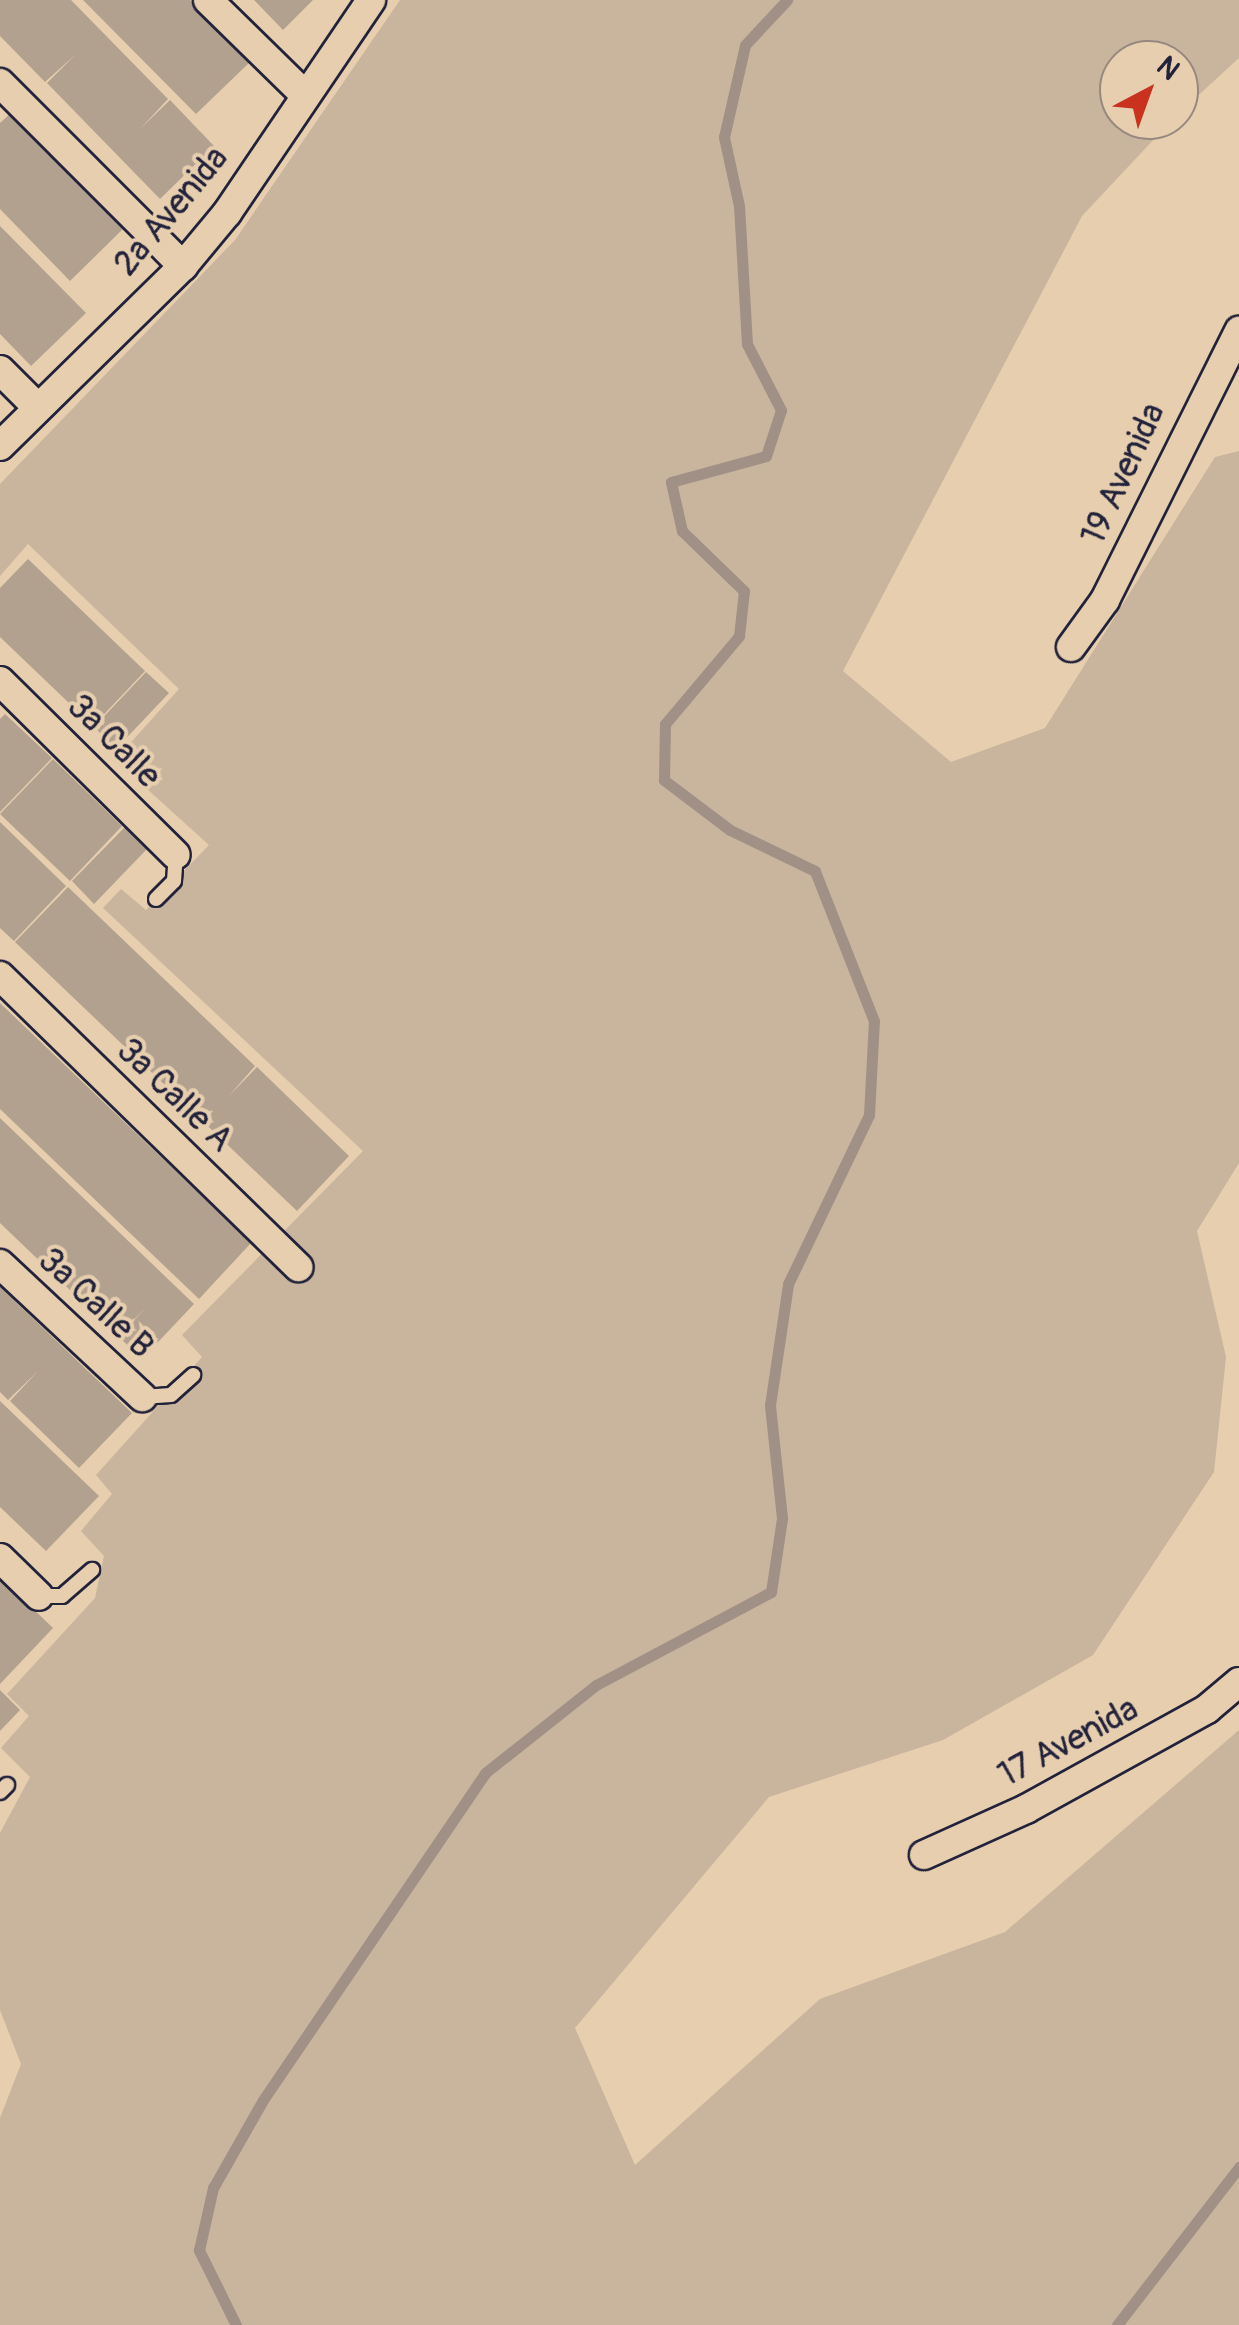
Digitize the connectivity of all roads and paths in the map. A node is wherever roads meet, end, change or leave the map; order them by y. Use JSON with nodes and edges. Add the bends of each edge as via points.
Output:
{"nodes":[{"id":1,"x":208,"y":0,"type":"edge"},
{"id":2,"x":371,"y":0,"type":"edge"},
{"id":3,"x":0,"y":82,"type":"edge"},
{"id":4,"x":305,"y":95,"type":"junction"},
{"id":5,"x":183,"y":266,"type":"junction"},
{"id":6,"x":1239,"y":331,"type":"edge"},
{"id":7,"x":0,"y":370,"type":"edge"},
{"id":8,"x":37,"y":407,"type":"junction"},
{"id":9,"x":0,"y":446,"type":"edge"},
{"id":10,"x":1072,"y":647,"type":"dead end"},
{"id":11,"x":0,"y":681,"type":"edge"},
{"id":12,"x":176,"y":854,"type":"joint"},
{"id":13,"x":156,"y":899,"type":"dead end"},
{"id":14,"x":0,"y":976,"type":"edge"},
{"id":15,"x":0,"y":1264,"type":"edge"},
{"id":16,"x":298,"y":1267,"type":"dead end"},
{"id":17,"x":193,"y":1376,"type":"dead end"},
{"id":18,"x":142,"y":1397,"type":"joint"},
{"id":19,"x":0,"y":1558,"type":"edge"},
{"id":20,"x":92,"y":1570,"type":"dead end"},
{"id":21,"x":39,"y":1596,"type":"joint"},
{"id":22,"x":1239,"y":1682,"type":"edge"},
{"id":23,"x":924,"y":1855,"type":"dead end"}],
"edges":[{"from":1,"to":4,"type":"street"},
{"from":2,"to":4,"type":"street","name":"2a Avenida"},
{"from":3,"to":5,"type":"street"},
{"from":4,"to":5,"type":"street","name":"2a Avenida"},
{"from":5,"to":8,"type":"street","name":"2a Avenida"},
{"from":6,"to":10,"type":"street","name":"19 Avenida","via":[[1105,600]]},
{"from":7,"to":8,"type":"street"},
{"from":8,"to":9,"type":"street","name":"2a Avenida"},
{"from":11,"to":12,"type":"street","name":"3a Calle"},
{"from":12,"to":13,"type":"lane","via":[[174,881]]},
{"from":14,"to":16,"type":"street","name":"3a Calle A"},
{"from":15,"to":18,"type":"street","name":"3a Calle B"},
{"from":17,"to":18,"type":"lane","via":[[171,1396]]},
{"from":19,"to":21,"type":"street"},
{"from":20,"to":21,"type":"lane","via":[[62,1596]]},
{"from":22,"to":23,"type":"street","name":"17 Avenida","via":[[1207,1709],[1059,1791]]}]}
